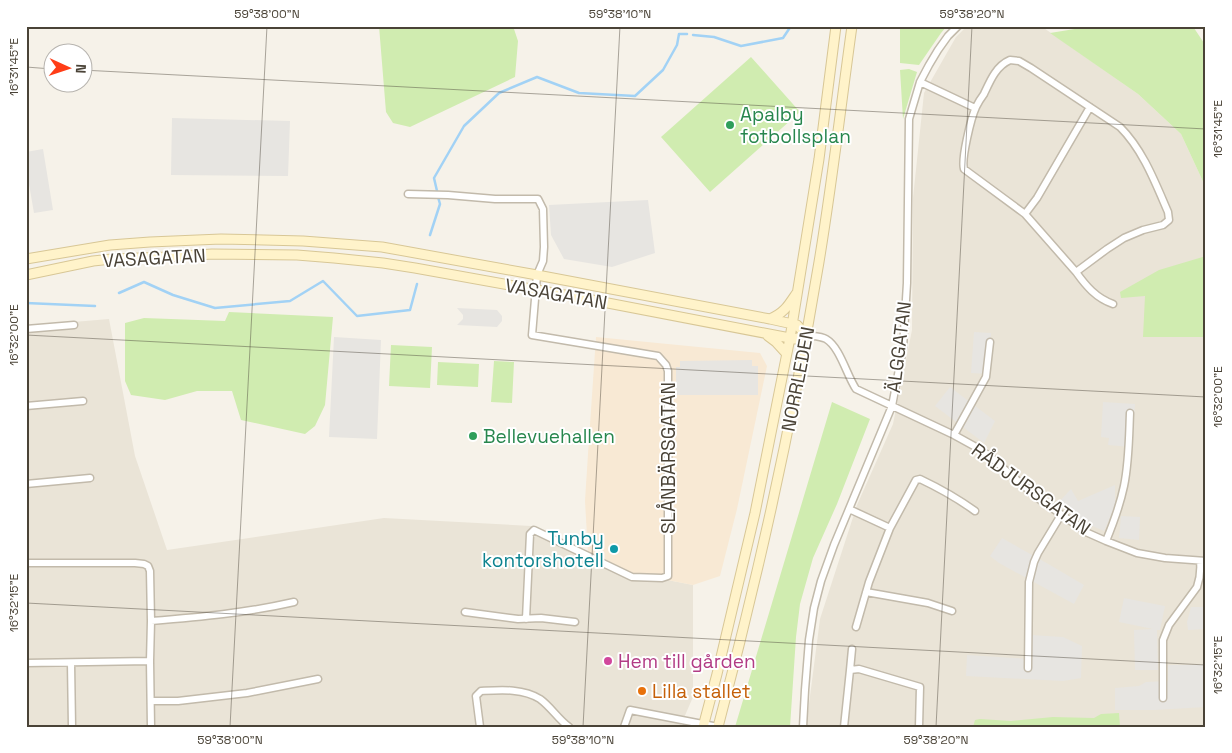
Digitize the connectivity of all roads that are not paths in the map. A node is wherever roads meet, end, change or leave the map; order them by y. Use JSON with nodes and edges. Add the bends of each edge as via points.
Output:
{"nodes":[{"id":1,"x":836,"y":26,"type":"edge"},
{"id":2,"x":852,"y":26,"type":"edge"},
{"id":3,"x":958,"y":26,"type":"edge"},
{"id":4,"x":920,"y":82,"type":"junction"},
{"id":5,"x":1090,"y":107,"type":"junction"},
{"id":6,"x":975,"y":108,"type":"junction"},
{"id":7,"x":408,"y":194,"type":"dead end"},
{"id":8,"x":1025,"y":214,"type":"junction"},
{"id":9,"x":26,"y":259,"type":"edge"},
{"id":10,"x":1076,"y":272,"type":"junction"},
{"id":11,"x":26,"y":274,"type":"edge"},
{"id":12,"x":537,"y":275,"type":"junction"},
{"id":13,"x":799,"y":289,"type":"junction"},
{"id":14,"x":536,"y":290,"type":"junction"},
{"id":15,"x":1113,"y":304,"type":"dead end"},
{"id":16,"x":770,"y":319,"type":"junction"},
{"id":17,"x":792,"y":324,"type":"junction"},
{"id":18,"x":74,"y":325,"type":"dead end"},
{"id":19,"x":26,"y":329,"type":"edge"},
{"id":20,"x":766,"y":334,"type":"junction"},
{"id":21,"x":806,"y":335,"type":"junction"},
{"id":22,"x":790,"y":338,"type":"junction"},
{"id":23,"x":990,"y":342,"type":"dead end"},
{"id":24,"x":786,"y":353,"type":"junction"},
{"id":25,"x":83,"y":401,"type":"dead end"},
{"id":26,"x":26,"y":406,"type":"edge"},
{"id":27,"x":892,"y":406,"type":"junction"},
{"id":28,"x":1130,"y":412,"type":"dead end"},
{"id":29,"x":954,"y":435,"type":"junction"},
{"id":30,"x":90,"y":478,"type":"dead end"},
{"id":31,"x":26,"y":484,"type":"edge"},
{"id":32,"x":849,"y":509,"type":"junction"},
{"id":33,"x":975,"y":511,"type":"dead end"},
{"id":34,"x":1061,"y":515,"type":"junction"},
{"id":35,"x":890,"y":528,"type":"junction"},
{"id":36,"x":1106,"y":542,"type":"junction"},
{"id":37,"x":1203,"y":561,"type":"edge"},
{"id":38,"x":26,"y":564,"type":"edge"},
{"id":39,"x":866,"y":592,"type":"junction"},
{"id":40,"x":294,"y":602,"type":"dead end"},
{"id":41,"x":952,"y":611,"type":"dead end"},
{"id":42,"x":466,"y":612,"type":"dead end"},
{"id":43,"x":526,"y":619,"type":"junction"},
{"id":44,"x":151,"y":621,"type":"junction"},
{"id":45,"x":575,"y":622,"type":"dead end"},
{"id":46,"x":856,"y":626,"type":"dead end"},
{"id":47,"x":852,"y":649,"type":"dead end"},
{"id":48,"x":150,"y":661,"type":"junction"},
{"id":49,"x":71,"y":662,"type":"junction"},
{"id":50,"x":26,"y":663,"type":"edge"},
{"id":51,"x":1028,"y":668,"type":"dead end"},
{"id":52,"x":850,"y":670,"type":"junction"},
{"id":53,"x":318,"y":679,"type":"dead end"},
{"id":54,"x":1163,"y":698,"type":"dead end"},
{"id":55,"x":151,"y":701,"type":"junction"},
{"id":56,"x":703,"y":725,"type":"edge"},
{"id":57,"x":72,"y":727,"type":"edge"},
{"id":58,"x":151,"y":727,"type":"edge"},
{"id":59,"x":480,"y":727,"type":"edge"},
{"id":60,"x":569,"y":727,"type":"edge"},
{"id":61,"x":624,"y":727,"type":"edge"},
{"id":62,"x":718,"y":727,"type":"edge"},
{"id":63,"x":803,"y":727,"type":"edge"},
{"id":64,"x":844,"y":727,"type":"edge"},
{"id":65,"x":920,"y":727,"type":"edge"}],
"edges":[{"from":1,"to":13,"type":"street","name":"NORRLEDEN","via":[[820,159]]},
{"from":2,"to":21,"type":"street","name":"NORRLEDEN","via":[[820,260]]},
{"from":3,"to":4,"type":"street","name":"ÄLGGATAN","via":[[938,50]]},
{"from":4,"to":6,"type":"street"},
{"from":4,"to":27,"type":"street","name":"ÄLGGATAN","via":[[909,119],[907,283],[903,348]]},
{"from":5,"to":6,"type":"street","via":[[1019,61],[1010,60],[993,76]]},
{"from":5,"to":8,"type":"street"},
{"from":5,"to":10,"type":"street","via":[[1129,135],[1160,193],[1169,220],[1124,238]]},
{"from":6,"to":8,"type":"street","via":[[964,169]]},
{"from":7,"to":12,"type":"street","name":"VASAGATAN","via":[[538,199],[543,209],[544,247]]},
{"from":8,"to":10,"type":"street"},
{"from":9,"to":12,"type":"street","name":"VASAGATAN","via":[[150,242],[221,239],[303,241],[382,248]]},
{"from":10,"to":15,"type":"street","via":[[1092,291]]},
{"from":11,"to":14,"type":"street","name":"VASAGATAN","via":[[112,259],[212,254],[297,256],[383,263]]},
{"from":12,"to":14,"type":"street","name":"SLÅNBÄRSGATAN"},
{"from":12,"to":16,"type":"street","name":"VASAGATAN"},
{"from":13,"to":16,"type":"street","via":[[786,309]]},
{"from":13,"to":17,"type":"street","name":"NORRLEDEN"},
{"from":14,"to":20,"type":"street","name":"VASAGATAN"},
{"from":14,"to":43,"type":"street","name":"SLÅNBÄRSGATAN","via":[[532,335],[658,356],[666,365],[668,576],[632,577],[534,530],[530,534]]},
{"from":16,"to":17,"type":"street","name":"VASAGATAN"},
{"from":17,"to":21,"type":"street","name":"VASAGATAN"},
{"from":17,"to":22,"type":"street","name":"NORRLEDEN"},
{"from":18,"to":19,"type":"street"},
{"from":20,"to":22,"type":"street","name":"VASAGATAN"},
{"from":20,"to":24,"type":"street"},
{"from":21,"to":22,"type":"street","name":"VASAGATAN"},
{"from":21,"to":27,"type":"street","name":"RÅDJURSGATAN","via":[[826,339],[835,347],[856,389]]},
{"from":21,"to":62,"type":"street","name":"NORRLEDEN","via":[[763,549]]},
{"from":22,"to":24,"type":"street","name":"NORRLEDEN"},
{"from":23,"to":29,"type":"street","via":[[986,376]]},
{"from":24,"to":56,"type":"street","name":"NORRLEDEN","via":[[756,513]]},
{"from":25,"to":26,"type":"street"},
{"from":27,"to":29,"type":"street","name":"RÅDJURSGATAN"},
{"from":27,"to":32,"type":"street","name":"ÄLGGATAN"},
{"from":28,"to":36,"type":"street","via":[[1124,486]]},
{"from":29,"to":34,"type":"street","name":"RÅDJURSGATAN","via":[[988,455]]},
{"from":30,"to":31,"type":"street"},
{"from":32,"to":35,"type":"street"},
{"from":32,"to":63,"type":"street","name":"ÄLGGATAN","via":[[814,608]]},
{"from":33,"to":35,"type":"street","via":[[920,479],[916,480]]},
{"from":34,"to":36,"type":"street","name":"RÅDJURSGATAN"},
{"from":34,"to":51,"type":"street","via":[[1038,553],[1029,582]]},
{"from":35,"to":39,"type":"street"},
{"from":36,"to":37,"type":"street","name":"RÅDJURSGATAN","via":[[1137,553]]},
{"from":37,"to":54,"type":"street","via":[[1197,587],[1169,625],[1163,640]]},
{"from":38,"to":44,"type":"street","via":[[144,564],[150,570]]},
{"from":39,"to":41,"type":"street","via":[[928,603]]},
{"from":39,"to":46,"type":"street"},
{"from":40,"to":44,"type":"street","via":[[222,615]]},
{"from":42,"to":43,"type":"street"},
{"from":43,"to":45,"type":"street"},
{"from":44,"to":48,"type":"street"},
{"from":47,"to":52,"type":"street"},
{"from":48,"to":49,"type":"street"},
{"from":48,"to":55,"type":"street"},
{"from":49,"to":50,"type":"street"},
{"from":49,"to":57,"type":"street"},
{"from":52,"to":64,"type":"street"},
{"from":52,"to":65,"type":"street","via":[[858,669],[920,687]]},
{"from":53,"to":55,"type":"street","via":[[247,693]]},
{"from":55,"to":58,"type":"street"},
{"from":56,"to":61,"type":"street","via":[[630,710]]},
{"from":56,"to":62,"type":"street"},
{"from":59,"to":60,"type":"street","via":[[476,696],[481,691],[510,690],[540,699]]}]}
